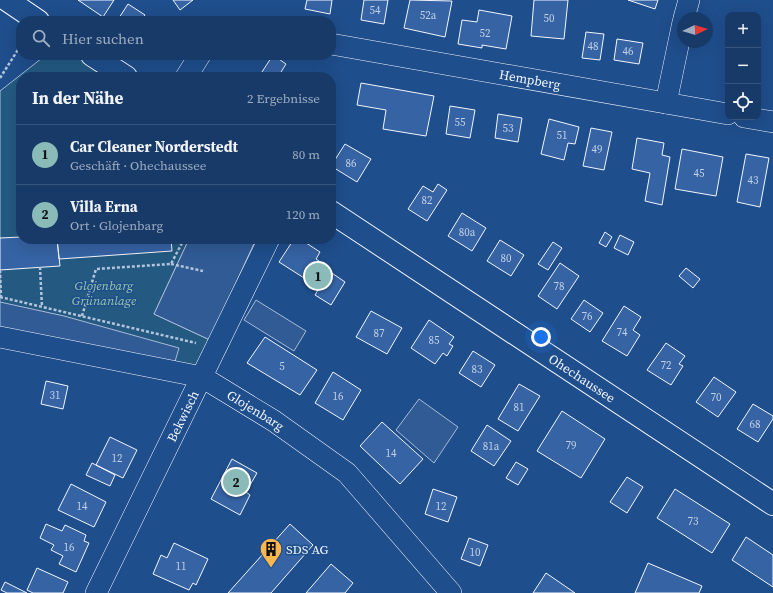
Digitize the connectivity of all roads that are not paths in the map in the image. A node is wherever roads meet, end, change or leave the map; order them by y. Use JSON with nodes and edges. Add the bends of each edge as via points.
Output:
{"nodes":[{"id":1,"x":7,"y":0,"type":"edge"},
{"id":2,"x":689,"y":0,"type":"edge"},
{"id":3,"x":686,"y":12,"type":"edge"},
{"id":4,"x":31,"y":16,"type":"edge"},
{"id":5,"x":336,"y":45,"type":"edge"},
{"id":6,"x":678,"y":48,"type":"edge"},
{"id":7,"x":100,"y":60,"type":"edge"},
{"id":8,"x":197,"y":60,"type":"edge"},
{"id":9,"x":118,"y":72,"type":"edge"},
{"id":10,"x":189,"y":72,"type":"edge"},
{"id":11,"x":666,"y":103,"type":"junction"},
{"id":12,"x":725,"y":113,"type":"edge"},
{"id":13,"x":761,"y":120,"type":"edge"},
{"id":14,"x":773,"y":122,"type":"edge"},
{"id":15,"x":336,"y":215,"type":"edge"},
{"id":16,"x":267,"y":244,"type":"edge"},
{"id":17,"x":0,"y":337,"type":"edge"},
{"id":18,"x":202,"y":377,"type":"junction"},
{"id":19,"x":773,"y":504,"type":"edge"},
{"id":20,"x":96,"y":593,"type":"edge"},
{"id":21,"x":451,"y":593,"type":"edge"}],
"edges":[{"from":1,"to":4,"type":"main road"},
{"from":2,"to":3,"type":"street"},
{"from":5,"to":11,"type":"street","name":"Hempberg"},
{"from":6,"to":11,"type":"street"},
{"from":7,"to":9,"type":"main road"},
{"from":8,"to":10,"type":"street"},
{"from":11,"to":12,"type":"street","name":"Hempberg"},
{"from":13,"to":14,"type":"street"},
{"from":15,"to":19,"type":"main road","name":"Ohechaussee"},
{"from":16,"to":18,"type":"street","name":"Bekwisch"},
{"from":17,"to":18,"type":"street","name":"Glojenbarg"},
{"from":18,"to":20,"type":"street","name":"Bekwisch"},
{"from":18,"to":21,"type":"street","name":"Glojenbarg","via":[[274,422],[347,473]]}]}
